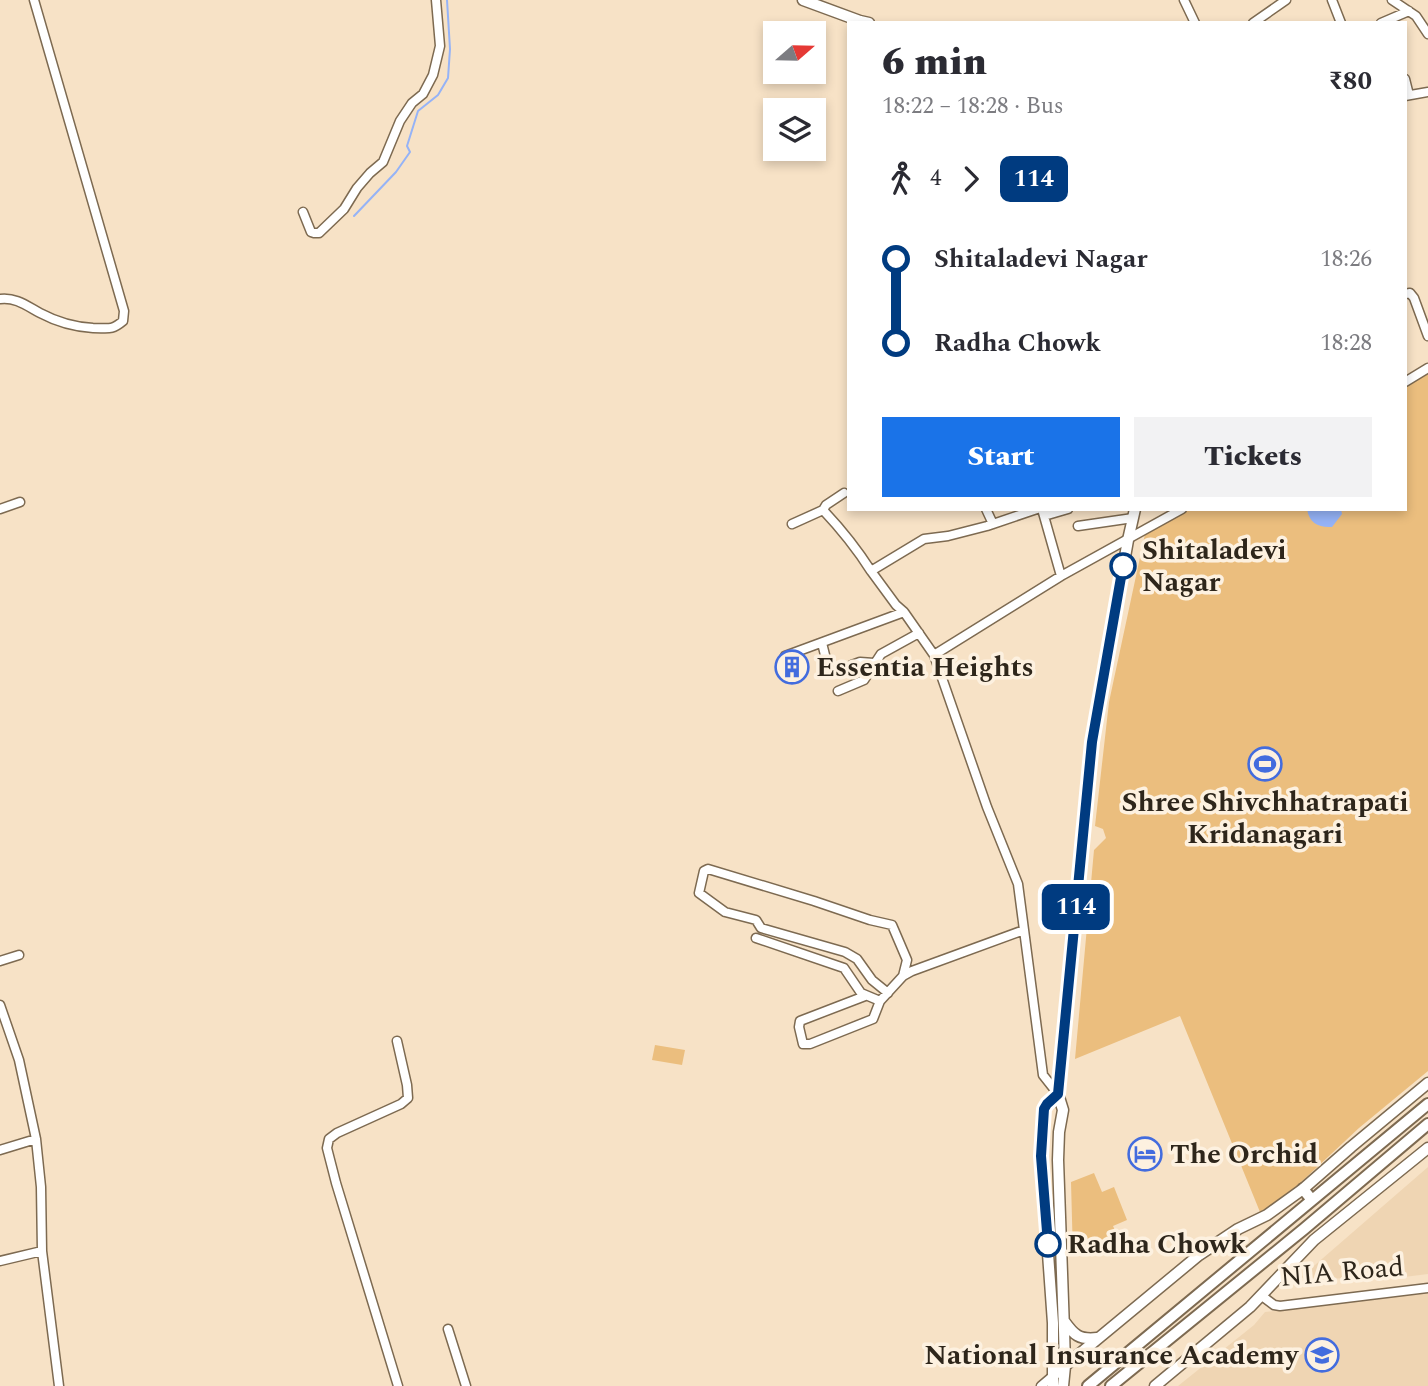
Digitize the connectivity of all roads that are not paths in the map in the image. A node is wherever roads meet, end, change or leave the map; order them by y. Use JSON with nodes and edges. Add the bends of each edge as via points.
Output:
{"nodes":[{"id":1,"x":34,"y":0,"type":"edge"},
{"id":2,"x":436,"y":0,"type":"edge"},
{"id":3,"x":803,"y":0,"type":"edge"},
{"id":4,"x":1184,"y":0,"type":"edge"},
{"id":5,"x":1286,"y":0,"type":"edge"},
{"id":6,"x":1332,"y":0,"type":"edge"},
{"id":7,"x":1392,"y":0,"type":"edge"},
{"id":8,"x":1409,"y":11,"type":"junction"},
{"id":9,"x":860,"y":21,"type":"edge"},
{"id":10,"x":1194,"y":21,"type":"edge"},
{"id":11,"x":1256,"y":21,"type":"edge"},
{"id":12,"x":1340,"y":21,"type":"edge"},
{"id":13,"x":1386,"y":21,"type":"edge"},
{"id":14,"x":1428,"y":34,"type":"edge"},
{"id":15,"x":1428,"y":92,"type":"edge"},
{"id":16,"x":1407,"y":96,"type":"edge"},
{"id":17,"x":303,"y":212,"type":"dead end"},
{"id":18,"x":1407,"y":294,"type":"edge"},
{"id":19,"x":0,"y":299,"type":"edge"},
{"id":20,"x":1428,"y":336,"type":"edge"},
{"id":21,"x":1428,"y":368,"type":"edge"},
{"id":22,"x":1407,"y":381,"type":"edge"},
{"id":23,"x":844,"y":493,"type":"dead end"},
{"id":24,"x":20,"y":502,"type":"dead end"},
{"id":25,"x":0,"y":509,"type":"edge"},
{"id":26,"x":823,"y":510,"type":"junction"},
{"id":27,"x":987,"y":511,"type":"edge"},
{"id":28,"x":1041,"y":511,"type":"edge"},
{"id":29,"x":1179,"y":511,"type":"edge"},
{"id":30,"x":1134,"y":514,"type":"edge"},
{"id":31,"x":792,"y":524,"type":"dead end"},
{"id":32,"x":993,"y":524,"type":"junction"},
{"id":33,"x":1078,"y":526,"type":"dead end"},
{"id":34,"x":1128,"y":540,"type":"junction"},
{"id":35,"x":871,"y":571,"type":"junction"},
{"id":36,"x":1060,"y":576,"type":"junction"},
{"id":37,"x":904,"y":612,"type":"junction"},
{"id":38,"x":919,"y":633,"type":"junction"},
{"id":39,"x":822,"y":643,"type":"junction"},
{"id":40,"x":934,"y":655,"type":"junction"},
{"id":41,"x":785,"y":656,"type":"dead end"},
{"id":42,"x":874,"y":663,"type":"junction"},
{"id":43,"x":852,"y":664,"type":"dead end"},
{"id":44,"x":829,"y":671,"type":"dead end"},
{"id":45,"x":838,"y":691,"type":"dead end"},
{"id":46,"x":1024,"y":930,"type":"junction"},
{"id":47,"x":756,"y":939,"type":"dead end"},
{"id":48,"x":19,"y":955,"type":"dead end"},
{"id":49,"x":0,"y":961,"type":"edge"},
{"id":50,"x":903,"y":976,"type":"junction"},
{"id":51,"x":888,"y":993,"type":"junction"},
{"id":52,"x":865,"y":996,"type":"junction"},
{"id":53,"x":880,"y":1002,"type":"junction"},
{"id":54,"x":0,"y":1005,"type":"edge"},
{"id":55,"x":397,"y":1041,"type":"dead end"},
{"id":56,"x":1428,"y":1083,"type":"edge"},
{"id":57,"x":1058,"y":1094,"type":"junction"},
{"id":58,"x":1428,"y":1104,"type":"edge"},
{"id":59,"x":1428,"y":1124,"type":"edge"},
{"id":60,"x":36,"y":1139,"type":"junction"},
{"id":61,"x":1428,"y":1148,"type":"edge"},
{"id":62,"x":0,"y":1150,"type":"edge"},
{"id":63,"x":1303,"y":1189,"type":"junction"},
{"id":64,"x":1312,"y":1200,"type":"junction"},
{"id":65,"x":1061,"y":1228,"type":"junction"},
{"id":66,"x":1304,"y":1228,"type":"junction"},
{"id":67,"x":1046,"y":1229,"type":"junction"},
{"id":68,"x":1314,"y":1240,"type":"junction"},
{"id":69,"x":43,"y":1251,"type":"junction"},
{"id":70,"x":0,"y":1261,"type":"edge"},
{"id":71,"x":1428,"y":1288,"type":"edge"},
{"id":72,"x":1262,"y":1296,"type":"junction"},
{"id":73,"x":1064,"y":1320,"type":"junction"},
{"id":74,"x":448,"y":1329,"type":"dead end"},
{"id":75,"x":1099,"y":1338,"type":"junction"},
{"id":76,"x":1065,"y":1366,"type":"junction"},
{"id":77,"x":1053,"y":1381,"type":"edge"},
{"id":78,"x":59,"y":1386,"type":"edge"},
{"id":79,"x":398,"y":1386,"type":"edge"},
{"id":80,"x":466,"y":1386,"type":"edge"},
{"id":81,"x":1041,"y":1386,"type":"edge"},
{"id":82,"x":1063,"y":1386,"type":"edge"},
{"id":83,"x":1088,"y":1386,"type":"edge"},
{"id":84,"x":1111,"y":1386,"type":"edge"},
{"id":85,"x":1155,"y":1386,"type":"edge"}],
"edges":[{"from":1,"to":19,"type":"street","via":[[124,311],[123,321],[113,328],[75,328],[23,302]]},
{"from":2,"to":17,"type":"street","via":[[440,46],[433,75],[400,121],[383,162],[319,233],[311,232]]},
{"from":3,"to":9,"type":"main road"},
{"from":4,"to":10,"type":"street"},
{"from":5,"to":11,"type":"street"},
{"from":6,"to":12,"type":"street"},
{"from":7,"to":8,"type":"street"},
{"from":8,"to":13,"type":"street"},
{"from":8,"to":14,"type":"street"},
{"from":15,"to":16,"type":"street"},
{"from":18,"to":20,"type":"street","via":[[1414,298]]},
{"from":21,"to":22,"type":"street"},
{"from":23,"to":26,"type":"street"},
{"from":24,"to":25,"type":"street"},
{"from":26,"to":31,"type":"street"},
{"from":26,"to":35,"type":"street"},
{"from":27,"to":32,"type":"street"},
{"from":28,"to":32,"type":"street"},
{"from":28,"to":36,"type":"street"},
{"from":29,"to":34,"type":"street"},
{"from":30,"to":33,"type":"street"},
{"from":30,"to":34,"type":"main road"},
{"from":32,"to":35,"type":"street","via":[[924,539]]},
{"from":34,"to":36,"type":"street"},
{"from":34,"to":57,"type":"main road","via":[[1092,742]]},
{"from":35,"to":37,"type":"street"},
{"from":36,"to":40,"type":"street"},
{"from":37,"to":38,"type":"street"},
{"from":37,"to":39,"type":"street"},
{"from":38,"to":40,"type":"street"},
{"from":38,"to":42,"type":"street","via":[[881,654]]},
{"from":39,"to":41,"type":"street"},
{"from":39,"to":44,"type":"street"},
{"from":40,"to":46,"type":"street","via":[[1017,884]]},
{"from":42,"to":43,"type":"street"},
{"from":42,"to":45,"type":"street","via":[[864,680]]},
{"from":46,"to":50,"type":"street"},
{"from":46,"to":57,"type":"street","via":[[1043,1075]]},
{"from":47,"to":52,"type":"street","via":[[844,968]]},
{"from":48,"to":49,"type":"street"},
{"from":50,"to":51,"type":"street"},
{"from":50,"to":51,"type":"street","via":[[907,960],[892,925],[704,871],[699,893],[725,912],[756,920],[761,928],[845,953],[857,959]]},
{"from":51,"to":53,"type":"street"},
{"from":52,"to":53,"type":"street"},
{"from":52,"to":53,"type":"street","via":[[800,1021],[803,1044],[868,1022]]},
{"from":54,"to":60,"type":"street","via":[[19,1060]]},
{"from":55,"to":79,"type":"street","via":[[408,1098],[337,1133],[327,1148]]},
{"from":56,"to":63,"type":"main road"},
{"from":57,"to":65,"type":"main road","via":[[1063,1110],[1058,1160]]},
{"from":57,"to":67,"type":"main road","via":[[1044,1109],[1041,1140]]},
{"from":58,"to":64,"type":"highway"},
{"from":59,"to":66,"type":"highway"},
{"from":60,"to":62,"type":"street"},
{"from":60,"to":69,"type":"street"},
{"from":61,"to":68,"type":"main road"},
{"from":63,"to":64,"type":"highway"},
{"from":63,"to":75,"type":"main road","via":[[1208,1248]]},
{"from":64,"to":83,"type":"highway"},
{"from":65,"to":67,"type":"main road"},
{"from":65,"to":73,"type":"main road"},
{"from":66,"to":68,"type":"main road"},
{"from":66,"to":84,"type":"highway"},
{"from":67,"to":77,"type":"main road"},
{"from":68,"to":72,"type":"main road"},
{"from":69,"to":70,"type":"street"},
{"from":69,"to":78,"type":"street"},
{"from":71,"to":72,"type":"street","name":"NIA Road","via":[[1280,1306]]},
{"from":72,"to":85,"type":"main road"},
{"from":73,"to":75,"type":"main road","via":[[1082,1338]]},
{"from":73,"to":76,"type":"main road"},
{"from":74,"to":80,"type":"street"},
{"from":75,"to":76,"type":"main road"},
{"from":76,"to":77,"type":"main road"},
{"from":76,"to":82,"type":"main road"},
{"from":77,"to":81,"type":"street"}]}
